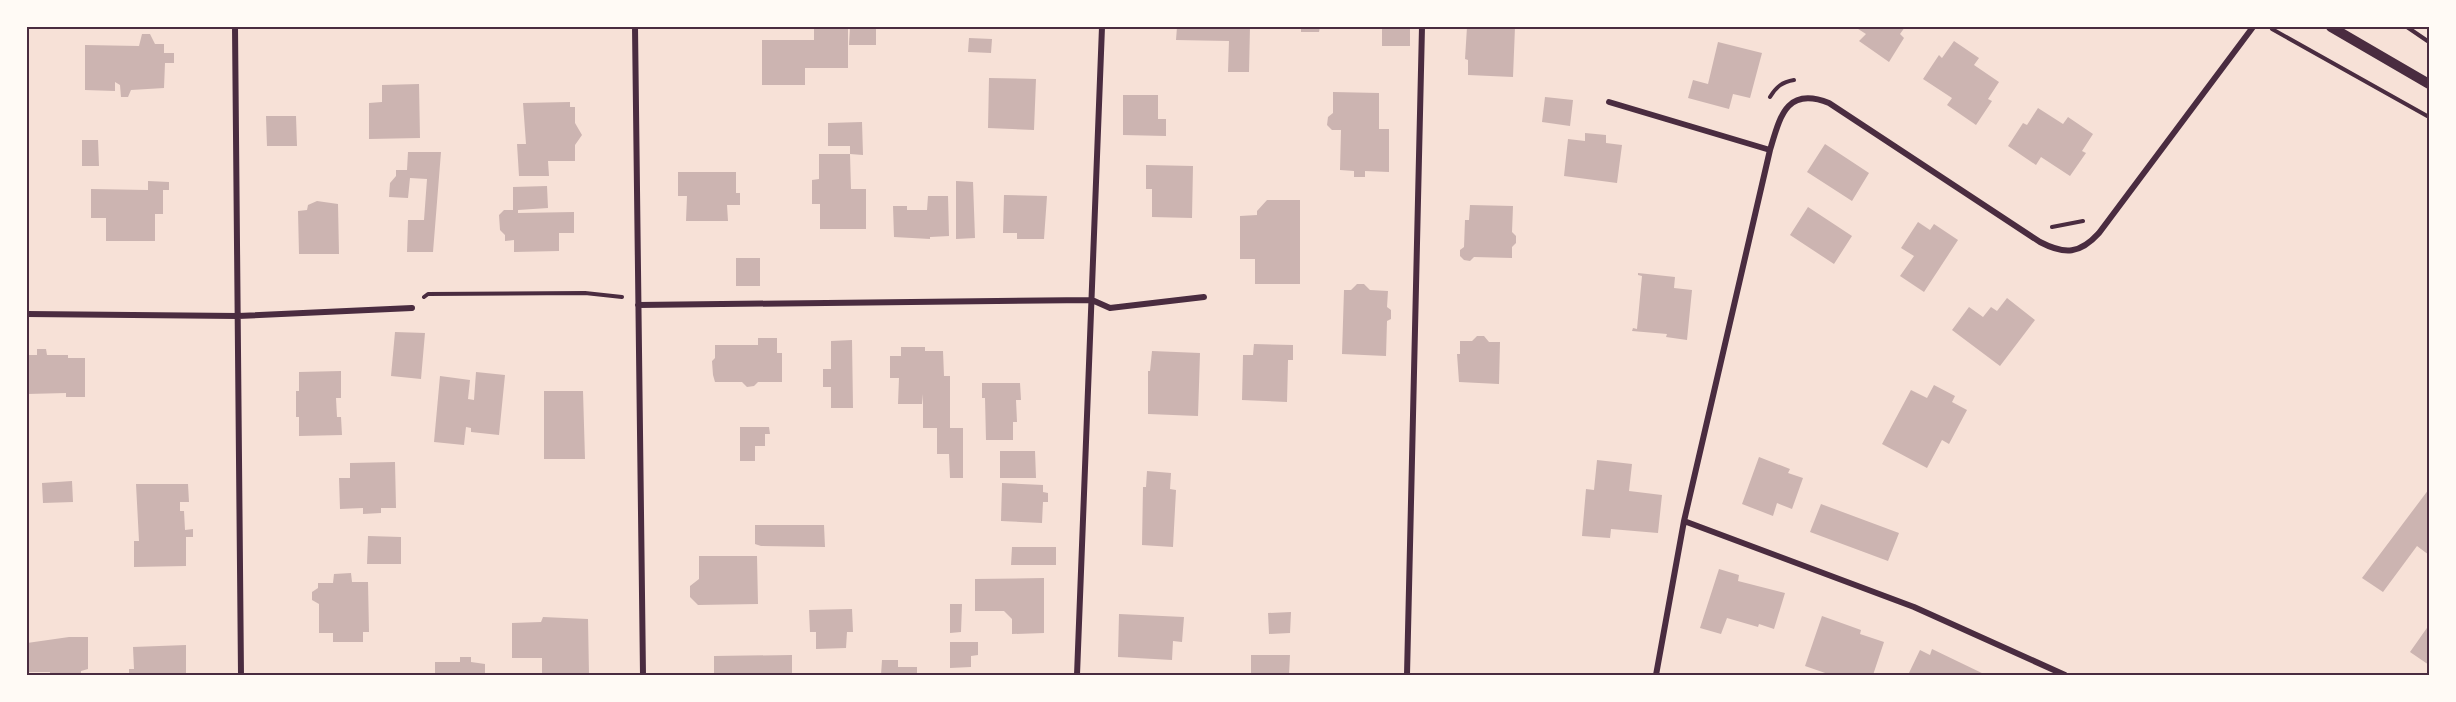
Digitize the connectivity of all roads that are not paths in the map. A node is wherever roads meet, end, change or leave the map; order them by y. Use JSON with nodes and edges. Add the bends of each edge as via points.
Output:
{"nodes":[{"id":1,"x":235,"y":27,"type":"edge"},
{"id":2,"x":635,"y":27,"type":"edge"},
{"id":3,"x":1102,"y":27,"type":"edge"},
{"id":4,"x":1422,"y":27,"type":"edge"},
{"id":5,"x":2253,"y":27,"type":"edge"},
{"id":6,"x":2331,"y":27,"type":"edge"},
{"id":7,"x":2429,"y":84,"type":"edge"},
{"id":8,"x":1609,"y":102,"type":"dead end"},
{"id":9,"x":1770,"y":150,"type":"junction"},
{"id":10,"x":1204,"y":297,"type":"dead end"},
{"id":11,"x":1092,"y":300,"type":"junction"},
{"id":12,"x":639,"y":305,"type":"junction"},
{"id":13,"x":412,"y":308,"type":"road end"},
{"id":14,"x":27,"y":314,"type":"edge"},
{"id":15,"x":238,"y":316,"type":"junction"},
{"id":16,"x":1684,"y":521,"type":"junction"},
{"id":17,"x":241,"y":675,"type":"edge"},
{"id":18,"x":643,"y":675,"type":"edge"},
{"id":19,"x":1077,"y":675,"type":"edge"},
{"id":20,"x":1407,"y":675,"type":"edge"},
{"id":21,"x":1656,"y":675,"type":"edge"},
{"id":22,"x":2066,"y":675,"type":"edge"}],
"edges":[{"from":1,"to":15,"type":"street"},
{"from":2,"to":12,"type":"street"},
{"from":3,"to":11,"type":"street"},
{"from":4,"to":20,"type":"street"},
{"from":5,"to":9,"type":"street","via":[[2099,233],[2081,248],[2061,251],[2040,242],[1819,99],[1800,100],[1784,110]]},
{"from":6,"to":7,"type":"street"},
{"from":8,"to":9,"type":"street"},
{"from":9,"to":16,"type":"street"},
{"from":10,"to":11,"type":"street","via":[[1110,308]]},
{"from":11,"to":12,"type":"street"},
{"from":11,"to":19,"type":"street"},
{"from":12,"to":18,"type":"street"},
{"from":13,"to":15,"type":"street"},
{"from":14,"to":15,"type":"street"},
{"from":15,"to":17,"type":"street"},
{"from":16,"to":21,"type":"street"},
{"from":16,"to":22,"type":"street","via":[[1914,607]]}]}
